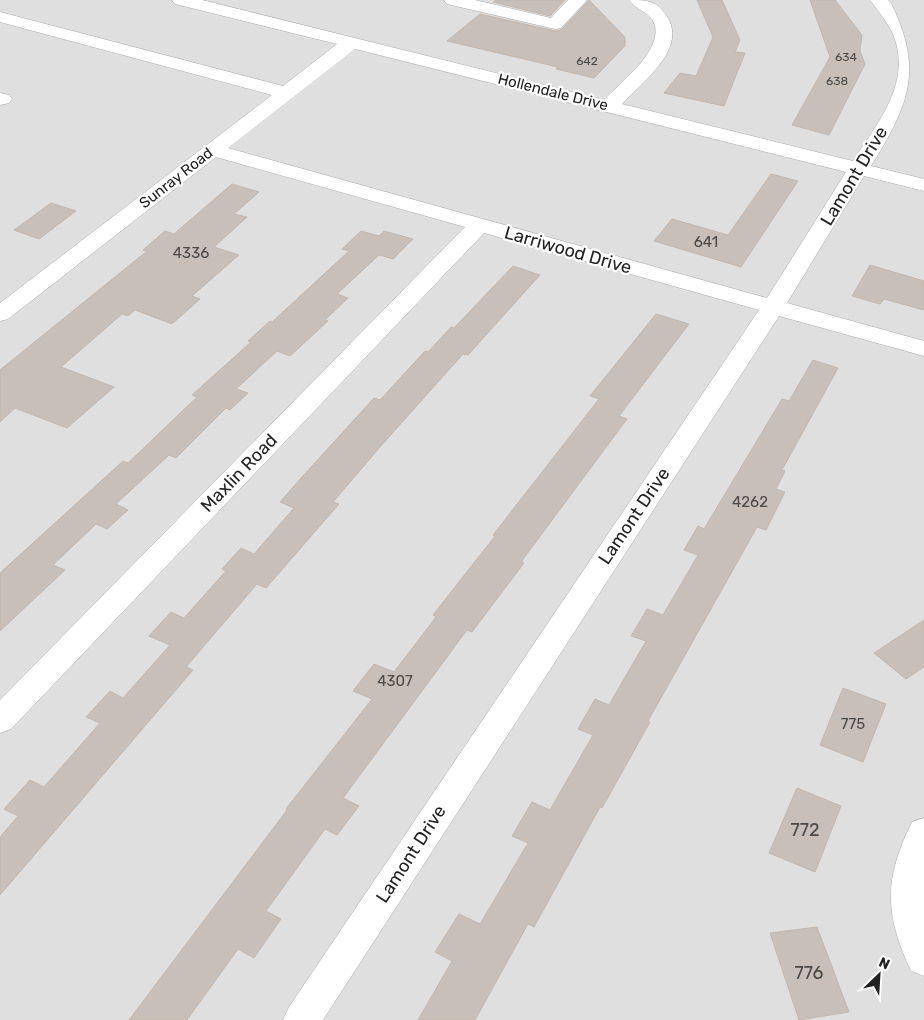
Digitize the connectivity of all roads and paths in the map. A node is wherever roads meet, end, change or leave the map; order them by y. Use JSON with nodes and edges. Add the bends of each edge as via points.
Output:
{"nodes":[{"id":1,"x":181,"y":0,"type":"edge"},
{"id":2,"x":453,"y":0,"type":"edge"},
{"id":3,"x":578,"y":0,"type":"edge"},
{"id":4,"x":638,"y":0,"type":"edge"},
{"id":5,"x":880,"y":0,"type":"edge"},
{"id":6,"x":0,"y":17,"type":"edge"},
{"id":7,"x":352,"y":42,"type":"junction"},
{"id":8,"x":287,"y":93,"type":"junction"},
{"id":9,"x":609,"y":106,"type":"junction"},
{"id":10,"x":213,"y":150,"type":"junction"},
{"id":11,"x":860,"y":169,"type":"junction"},
{"id":12,"x":924,"y":185,"type":"edge"},
{"id":13,"x":479,"y":225,"type":"junction"},
{"id":14,"x":772,"y":307,"type":"junction"},
{"id":15,"x":0,"y":314,"type":"edge"},
{"id":16,"x":924,"y":349,"type":"edge"},
{"id":17,"x":0,"y":720,"type":"edge"},
{"id":18,"x":924,"y":832,"type":"edge"},
{"id":19,"x":924,"y":959,"type":"edge"},
{"id":20,"x":302,"y":1020,"type":"edge"}],
"edges":[{"from":1,"to":7,"type":"street","name":"Hollendale Drive"},
{"from":2,"to":3,"type":"street","via":[[555,24]]},
{"from":4,"to":9,"type":"street","via":[[664,23],[665,42],[660,52]]},
{"from":5,"to":11,"type":"street","name":"Lamont Drive","via":[[905,42],[908,76],[900,102]]},
{"from":6,"to":8,"type":"street"},
{"from":7,"to":8,"type":"street","name":"Sunray Road"},
{"from":7,"to":9,"type":"street","name":"Hollendale Drive"},
{"from":8,"to":10,"type":"street","name":"Sunray Road"},
{"from":9,"to":11,"type":"street","name":"Hollendale Drive"},
{"from":10,"to":13,"type":"street","name":"Larriwood Drive"},
{"from":10,"to":15,"type":"street","name":"Sunray Road"},
{"from":11,"to":12,"type":"street","name":"Hollendale Drive"},
{"from":11,"to":14,"type":"street","name":"Lamont Drive"},
{"from":13,"to":14,"type":"street","name":"Larriwood Drive"},
{"from":13,"to":17,"type":"street","name":"Maxlin Road"},
{"from":14,"to":16,"type":"street","name":"Larriwood Drive"},
{"from":14,"to":20,"type":"street","name":"Lamont Drive"},
{"from":18,"to":19,"type":"street","via":[[909,878],[909,912]]}]}
